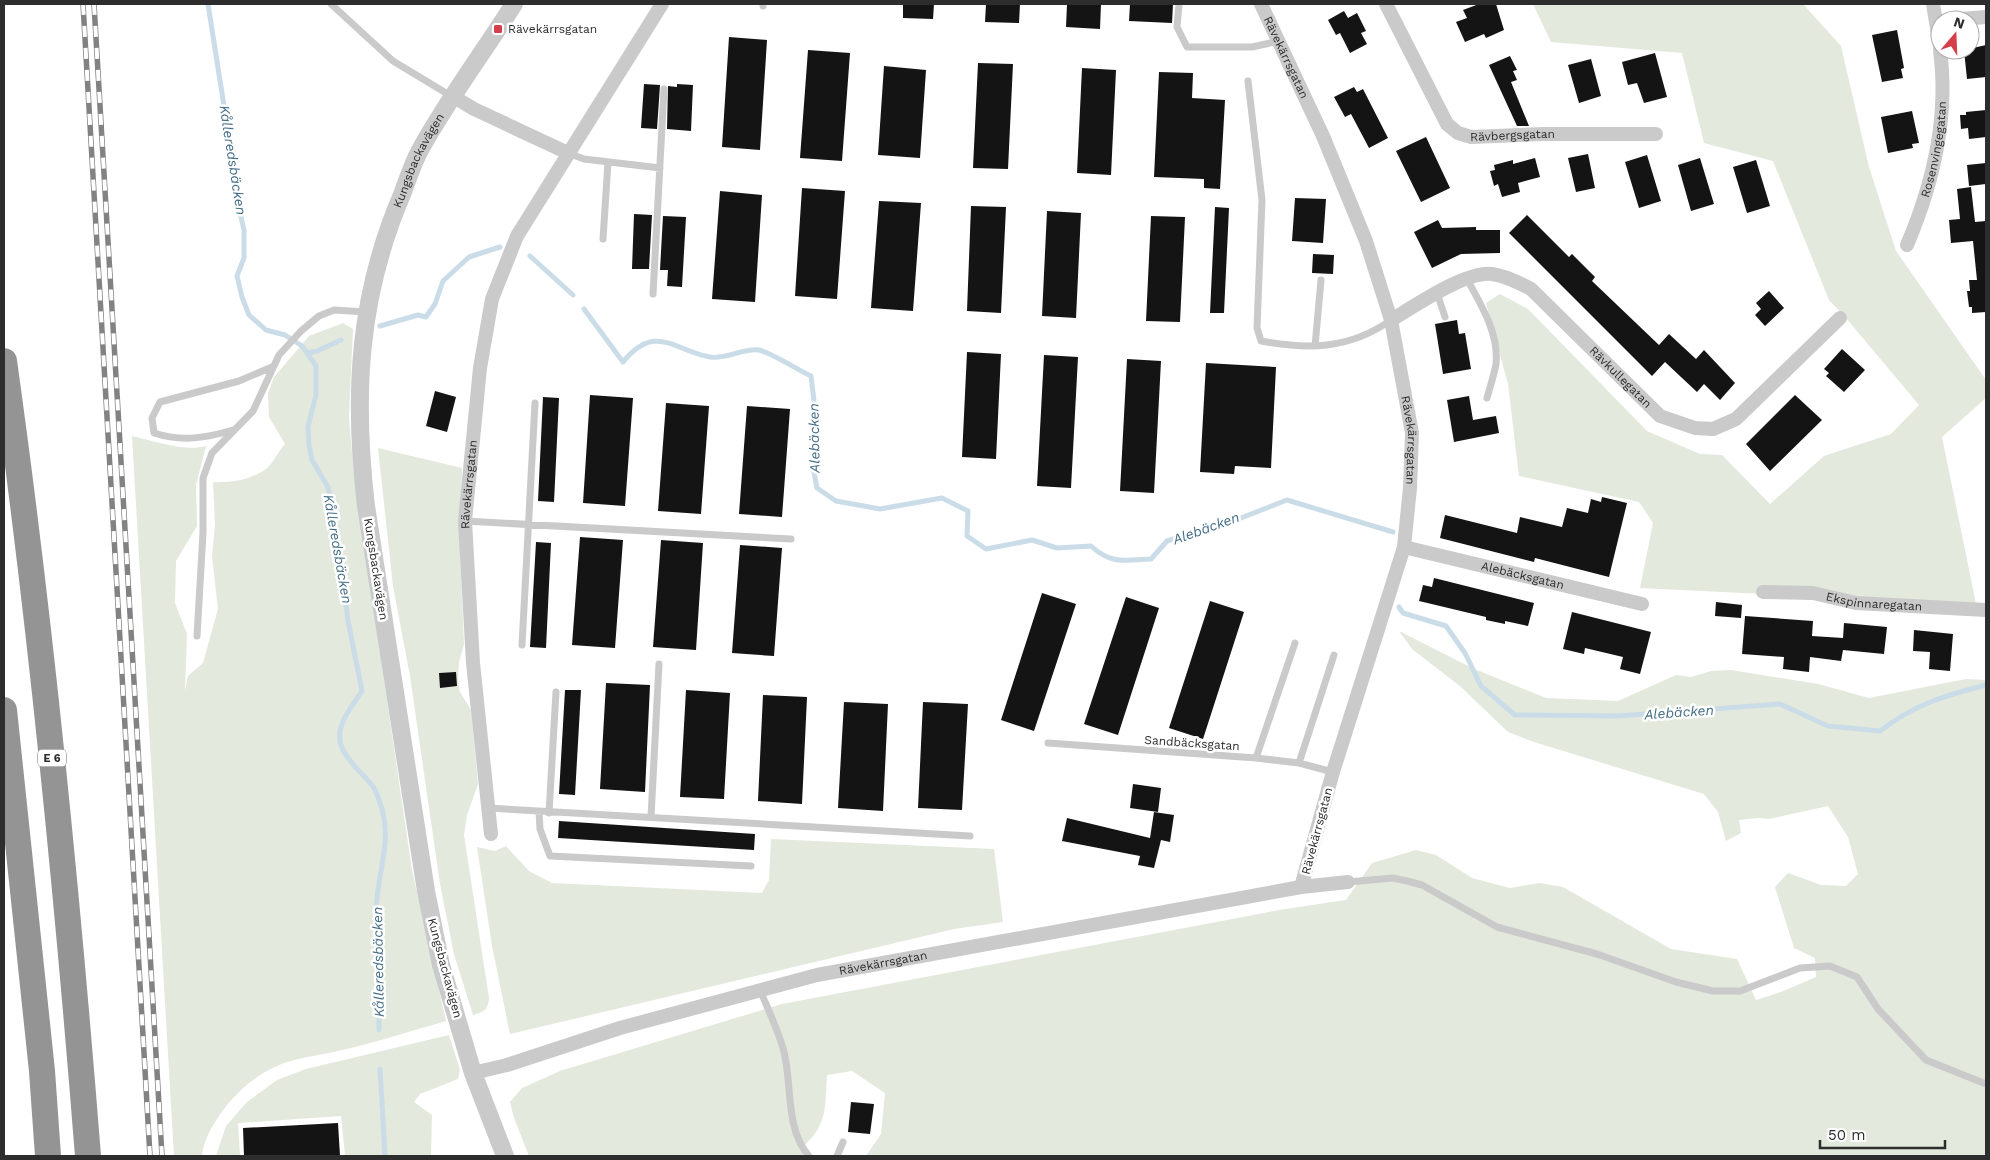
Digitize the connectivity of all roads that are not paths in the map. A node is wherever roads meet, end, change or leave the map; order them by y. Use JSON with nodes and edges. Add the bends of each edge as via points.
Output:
{"nodes":[{"id":1,"x":331,"y":4,"type":"edge"},
{"id":2,"x":514,"y":4,"type":"edge"},
{"id":3,"x":662,"y":4,"type":"edge"},
{"id":4,"x":1179,"y":4,"type":"edge"},
{"id":5,"x":1261,"y":4,"type":"edge"},
{"id":6,"x":1386,"y":4,"type":"edge"},
{"id":7,"x":1279,"y":41,"type":"junction"},
{"id":8,"x":1940,"y":60,"type":"edge"},
{"id":9,"x":1248,"y":81,"type":"dead end"},
{"id":10,"x":664,"y":88,"type":"dead end"},
{"id":11,"x":454,"y":97,"type":"junction"},
{"id":12,"x":1656,"y":134,"type":"dead end"},
{"id":13,"x":568,"y":154,"type":"junction"},
{"id":14,"x":608,"y":162,"type":"junction"},
{"id":15,"x":660,"y":168,"type":"junction"},
{"id":16,"x":603,"y":239,"type":"dead end"},
{"id":17,"x":1907,"y":244,"type":"dead end"},
{"id":18,"x":1467,"y":279,"type":"junction"},
{"id":19,"x":1321,"y":280,"type":"dead end"},
{"id":20,"x":1437,"y":293,"type":"junction"},
{"id":21,"x":653,"y":294,"type":"dead end"},
{"id":22,"x":366,"y":312,"type":"junction"},
{"id":23,"x":1445,"y":317,"type":"dead end"},
{"id":24,"x":1840,"y":318,"type":"dead end"},
{"id":25,"x":1391,"y":320,"type":"junction"},
{"id":26,"x":1315,"y":346,"type":"junction"},
{"id":27,"x":4,"y":361,"type":"edge"},
{"id":28,"x":272,"y":366,"type":"junction"},
{"id":29,"x":1487,"y":398,"type":"dead end"},
{"id":30,"x":535,"y":403,"type":"dead end"},
{"id":31,"x":234,"y":430,"type":"junction"},
{"id":32,"x":465,"y":521,"type":"junction"},
{"id":33,"x":526,"y":523,"type":"junction"},
{"id":34,"x":791,"y":538,"type":"dead end"},
{"id":35,"x":1404,"y":547,"type":"junction"},
{"id":36,"x":1763,"y":592,"type":"dead end"},
{"id":37,"x":1642,"y":604,"type":"dead end"},
{"id":38,"x":1986,"y":610,"type":"edge"},
{"id":39,"x":197,"y":636,"type":"dead end"},
{"id":40,"x":1295,"y":643,"type":"dead end"},
{"id":41,"x":522,"y":645,"type":"dead end"},
{"id":42,"x":1334,"y":655,"type":"dead end"},
{"id":43,"x":659,"y":664,"type":"dead end"},
{"id":44,"x":556,"y":692,"type":"dead end"},
{"id":45,"x":4,"y":710,"type":"edge"},
{"id":46,"x":1048,"y":743,"type":"dead end"},
{"id":47,"x":1256,"y":758,"type":"junction"},
{"id":48,"x":1299,"y":763,"type":"junction"},
{"id":49,"x":1332,"y":772,"type":"junction"},
{"id":50,"x":488,"y":808,"type":"junction"},
{"id":51,"x":539,"y":812,"type":"junction"},
{"id":52,"x":549,"y":813,"type":"junction"},
{"id":53,"x":651,"y":818,"type":"junction"},
{"id":54,"x":491,"y":834,"type":"dead end"},
{"id":55,"x":970,"y":836,"type":"dead end"},
{"id":56,"x":751,"y":866,"type":"dead end"},
{"id":57,"x":1348,"y":882,"type":"joint"},
{"id":58,"x":1301,"y":887,"type":"junction"},
{"id":59,"x":760,"y":990,"type":"junction"},
{"id":60,"x":473,"y":1073,"type":"junction"},
{"id":61,"x":1986,"y":1084,"type":"edge"},
{"id":62,"x":844,"y":1142,"type":"dead end"},
{"id":63,"x":48,"y":1156,"type":"edge"},
{"id":64,"x":88,"y":1156,"type":"edge"},
{"id":65,"x":505,"y":1156,"type":"edge"},
{"id":66,"x":809,"y":1156,"type":"edge"},
{"id":67,"x":837,"y":1156,"type":"edge"}],
"edges":[{"from":1,"to":11,"type":"lane","via":[[393,61]]},
{"from":2,"to":11,"type":"street","name":"Kungsbackavägen"},
{"from":3,"to":13,"type":"street","name":"Rävekärrsgatan"},
{"from":4,"to":7,"type":"lane","via":[[1177,28],[1187,47],[1252,47]]},
{"from":5,"to":7,"type":"street","name":"Rävekärrsgatan"},
{"from":6,"to":12,"type":"street","name":"Rävbergsgatan","via":[[1447,124],[1458,133],[1471,138]]},
{"from":7,"to":25,"type":"street","name":"Rävekärrsgatan","via":[[1323,136],[1366,242]]},
{"from":8,"to":17,"type":"street","name":"Rosenvingegatan","via":[[1942,114],[1937,154],[1921,211]]},
{"from":9,"to":26,"type":"lane","via":[[1262,200],[1257,328],[1261,341]]},
{"from":10,"to":15,"type":"lane"},
{"from":11,"to":13,"type":"street"},
{"from":11,"to":22,"type":"street","name":"Kungsbackavägen","via":[[420,151],[386,231]]},
{"from":13,"to":14,"type":"lane"},
{"from":13,"to":32,"type":"street","name":"Rävekärrsgatan","via":[[517,236],[492,299],[479,378]]},
{"from":14,"to":15,"type":"lane"},
{"from":14,"to":16,"type":"lane"},
{"from":15,"to":21,"type":"lane"},
{"from":18,"to":20,"type":"street","name":"Rävkullegatan"},
{"from":18,"to":24,"type":"street","name":"Rävkullegatan","via":[[1490,274],[1510,278],[1532,288],[1660,416],[1695,428],[1713,428],[1736,419]]},
{"from":18,"to":29,"type":"lane","via":[[1487,316],[1495,344],[1496,363]]},
{"from":19,"to":26,"type":"lane"},
{"from":20,"to":23,"type":"lane"},
{"from":20,"to":25,"type":"street","name":"Rävkullegatan"},
{"from":22,"to":28,"type":"lane","via":[[334,310],[319,316],[300,331]]},
{"from":22,"to":60,"type":"street","name":"Kungsbackavägen","via":[[359,400],[366,506],[426,891],[441,965]]},
{"from":25,"to":26,"type":"lane","via":[[1346,344]]},
{"from":25,"to":35,"type":"street","name":"Rävekärrsgatan","via":[[1412,434]]},
{"from":27,"to":64,"type":"highway","number":"E 6","via":[[54,768]]},
{"from":28,"to":31,"type":"lane","via":[[252,411]]},
{"from":28,"to":31,"type":"lane","via":[[239,381],[160,402],[152,418],[154,433],[171,439],[203,438]]},
{"from":30,"to":33,"type":"lane"},
{"from":31,"to":39,"type":"lane","via":[[212,454],[203,478]]},
{"from":32,"to":33,"type":"lane"},
{"from":32,"to":50,"type":"street","name":"Rävekärrsgatan","via":[[473,663]]},
{"from":33,"to":34,"type":"lane"},
{"from":33,"to":41,"type":"lane"},
{"from":35,"to":37,"type":"street","name":"Alebäcksgatan"},
{"from":35,"to":49,"type":"street","name":"Rävekärrsgatan"},
{"from":36,"to":38,"type":"street","name":"Ekspinnaregatan","via":[[1813,594],[1856,603]]},
{"from":40,"to":47,"type":"lane"},
{"from":42,"to":48,"type":"lane"},
{"from":43,"to":53,"type":"lane"},
{"from":44,"to":52,"type":"lane"},
{"from":45,"to":63,"type":"highway"},
{"from":46,"to":47,"type":"lane","name":"Sandbäcksgatan"},
{"from":47,"to":48,"type":"lane","name":"Sandbäcksgatan"},
{"from":48,"to":49,"type":"lane","name":"Sandbäcksgatan"},
{"from":49,"to":58,"type":"street","name":"Rävekärrsgatan"},
{"from":50,"to":51,"type":"lane"},
{"from":50,"to":54,"type":"street","name":"Rävekärrsgatan"},
{"from":51,"to":52,"type":"lane"},
{"from":51,"to":56,"type":"lane","via":[[540,828],[550,856]]},
{"from":52,"to":53,"type":"lane"},
{"from":53,"to":55,"type":"lane"},
{"from":57,"to":58,"type":"street","name":"Rävekärrsgatan"},
{"from":57,"to":61,"type":"lane","via":[[1392,878],[1422,885],[1497,927],[1597,954],[1676,982],[1713,991],[1740,991],[1800,968],[1830,966],[1857,977],[1878,1009],[1926,1060]]},
{"from":58,"to":59,"type":"street","name":"Rävekärrsgatan","via":[[817,975]]},
{"from":59,"to":60,"type":"street","name":"Rävekärrsgatan"},
{"from":59,"to":66,"type":"lane","via":[[783,1049],[794,1124],[803,1150]]},
{"from":60,"to":65,"type":"street","name":"Kungsbackavägen"},
{"from":62,"to":67,"type":"lane"}]}
